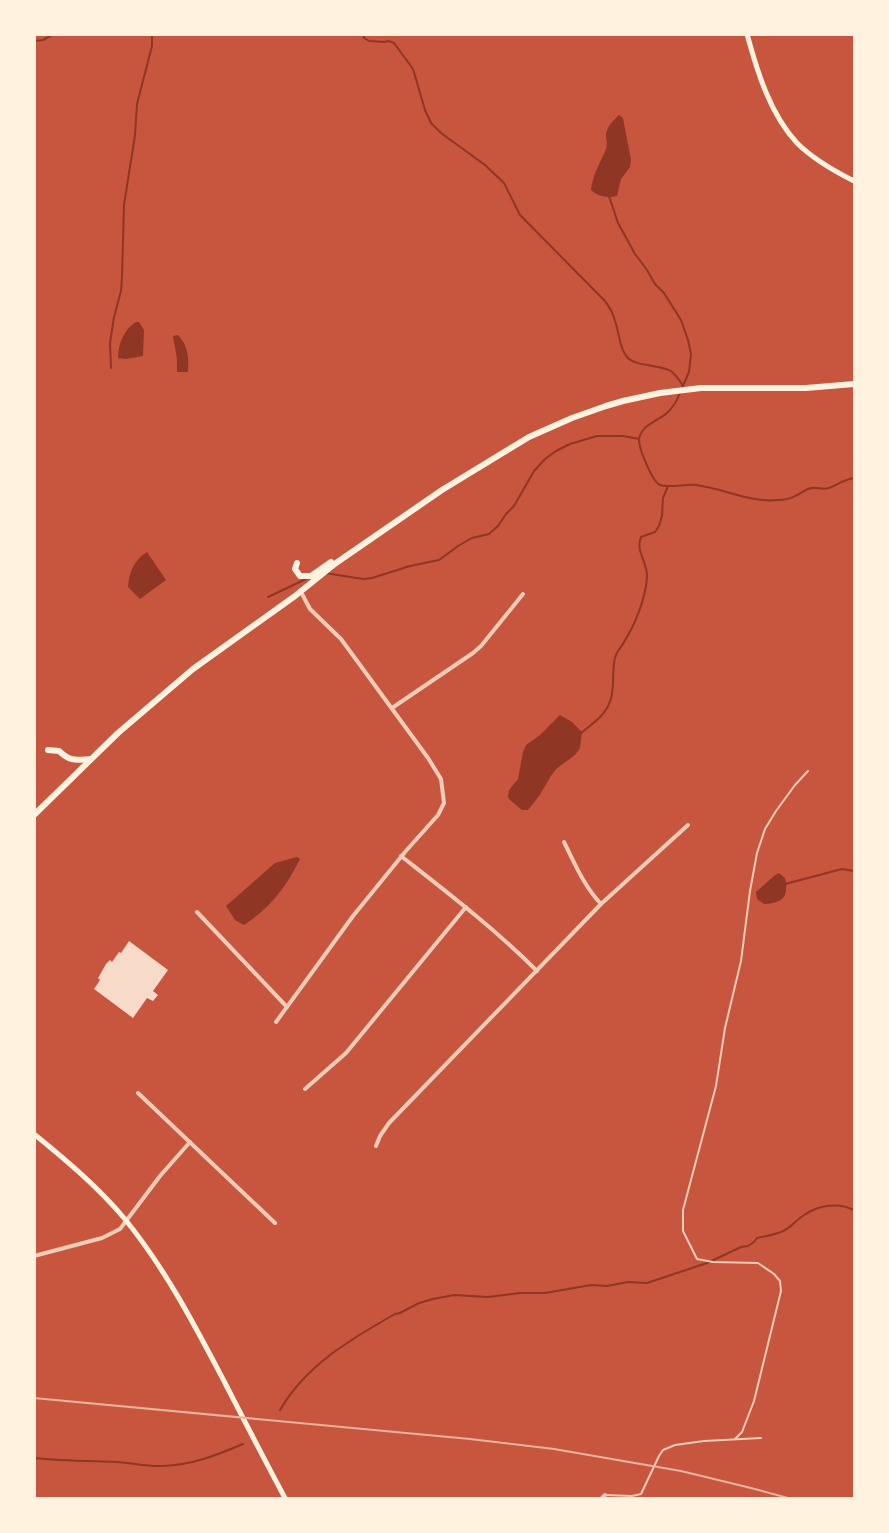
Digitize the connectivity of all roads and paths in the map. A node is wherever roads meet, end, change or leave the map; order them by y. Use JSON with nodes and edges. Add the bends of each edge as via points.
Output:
{"nodes":[{"id":1,"x":747,"y":34,"type":"edge"},
{"id":2,"x":855,"y":181,"type":"edge"},
{"id":3,"x":855,"y":384,"type":"edge"},
{"id":4,"x":442,"y":490,"type":"junction"},
{"id":5,"x":297,"y":563,"type":"dead end"},
{"id":6,"x":301,"y":591,"type":"junction"},
{"id":7,"x":523,"y":594,"type":"dead end"},
{"id":8,"x":392,"y":708,"type":"junction"},
{"id":9,"x":48,"y":750,"type":"dead end"},
{"id":10,"x":92,"y":759,"type":"junction"},
{"id":11,"x":808,"y":771,"type":"dead end"},
{"id":12,"x":34,"y":815,"type":"edge"},
{"id":13,"x":688,"y":825,"type":"dead end"},
{"id":14,"x":564,"y":842,"type":"dead end"},
{"id":15,"x":401,"y":856,"type":"junction"},
{"id":16,"x":601,"y":904,"type":"junction"},
{"id":17,"x":466,"y":907,"type":"junction"},
{"id":18,"x":197,"y":912,"type":"dead end"},
{"id":19,"x":537,"y":971,"type":"junction"},
{"id":20,"x":287,"y":1007,"type":"junction"},
{"id":21,"x":276,"y":1022,"type":"dead end"},
{"id":22,"x":305,"y":1089,"type":"dead end"},
{"id":23,"x":138,"y":1093,"type":"dead end"},
{"id":24,"x":34,"y":1134,"type":"edge"},
{"id":25,"x":190,"y":1142,"type":"junction"},
{"id":26,"x":376,"y":1146,"type":"dead end"},
{"id":27,"x":126,"y":1220,"type":"junction"},
{"id":28,"x":275,"y":1224,"type":"dead end"},
{"id":29,"x":34,"y":1256,"type":"edge"},
{"id":30,"x":761,"y":1438,"type":"dead end"},
{"id":31,"x":735,"y":1439,"type":"junction"},
{"id":32,"x":603,"y":1497,"type":"edge"},
{"id":33,"x":285,"y":1498,"type":"edge"}],
"edges":[{"from":1,"to":2,"type":"main road","via":[[780,120],[811,155]]},
{"from":3,"to":4,"type":"main road","via":[[701,388],[643,396],[572,418],[530,437]]},
{"from":4,"to":5,"type":"main road","via":[[418,502],[311,576],[300,576],[295,569]]},
{"from":4,"to":6,"type":"main road"},
{"from":6,"to":8,"type":"street","via":[[310,609],[341,639]]},
{"from":6,"to":10,"type":"main road","via":[[193,669]]},
{"from":7,"to":8,"type":"street","via":[[473,653]]},
{"from":8,"to":15,"type":"street","via":[[441,779],[444,803]]},
{"from":9,"to":10,"type":"main road","via":[[59,751],[72,760]]},
{"from":10,"to":12,"type":"main road"},
{"from":11,"to":31,"type":"lane","via":[[776,811],[757,853],[716,1086],[683,1210],[683,1231],[697,1259],[758,1263],[780,1281],[781,1292],[754,1401],[742,1432]]},
{"from":13,"to":16,"type":"street"},
{"from":14,"to":16,"type":"street","via":[[585,884]]},
{"from":15,"to":17,"type":"street"},
{"from":15,"to":20,"type":"street"},
{"from":16,"to":19,"type":"street"},
{"from":17,"to":19,"type":"street"},
{"from":17,"to":22,"type":"street","via":[[346,1053]]},
{"from":18,"to":20,"type":"street"},
{"from":19,"to":26,"type":"street","via":[[388,1123]]},
{"from":20,"to":21,"type":"street"},
{"from":23,"to":25,"type":"street"},
{"from":24,"to":27,"type":"main road","via":[[93,1185]]},
{"from":25,"to":27,"type":"street"},
{"from":25,"to":28,"type":"street"},
{"from":27,"to":29,"type":"street","via":[[120,1229],[102,1238]]},
{"from":27,"to":33,"type":"main road","via":[[183,1305]]},
{"from":30,"to":31,"type":"lane"},
{"from":31,"to":32,"type":"lane","via":[[668,1447],[659,1456],[641,1494]]}]}
